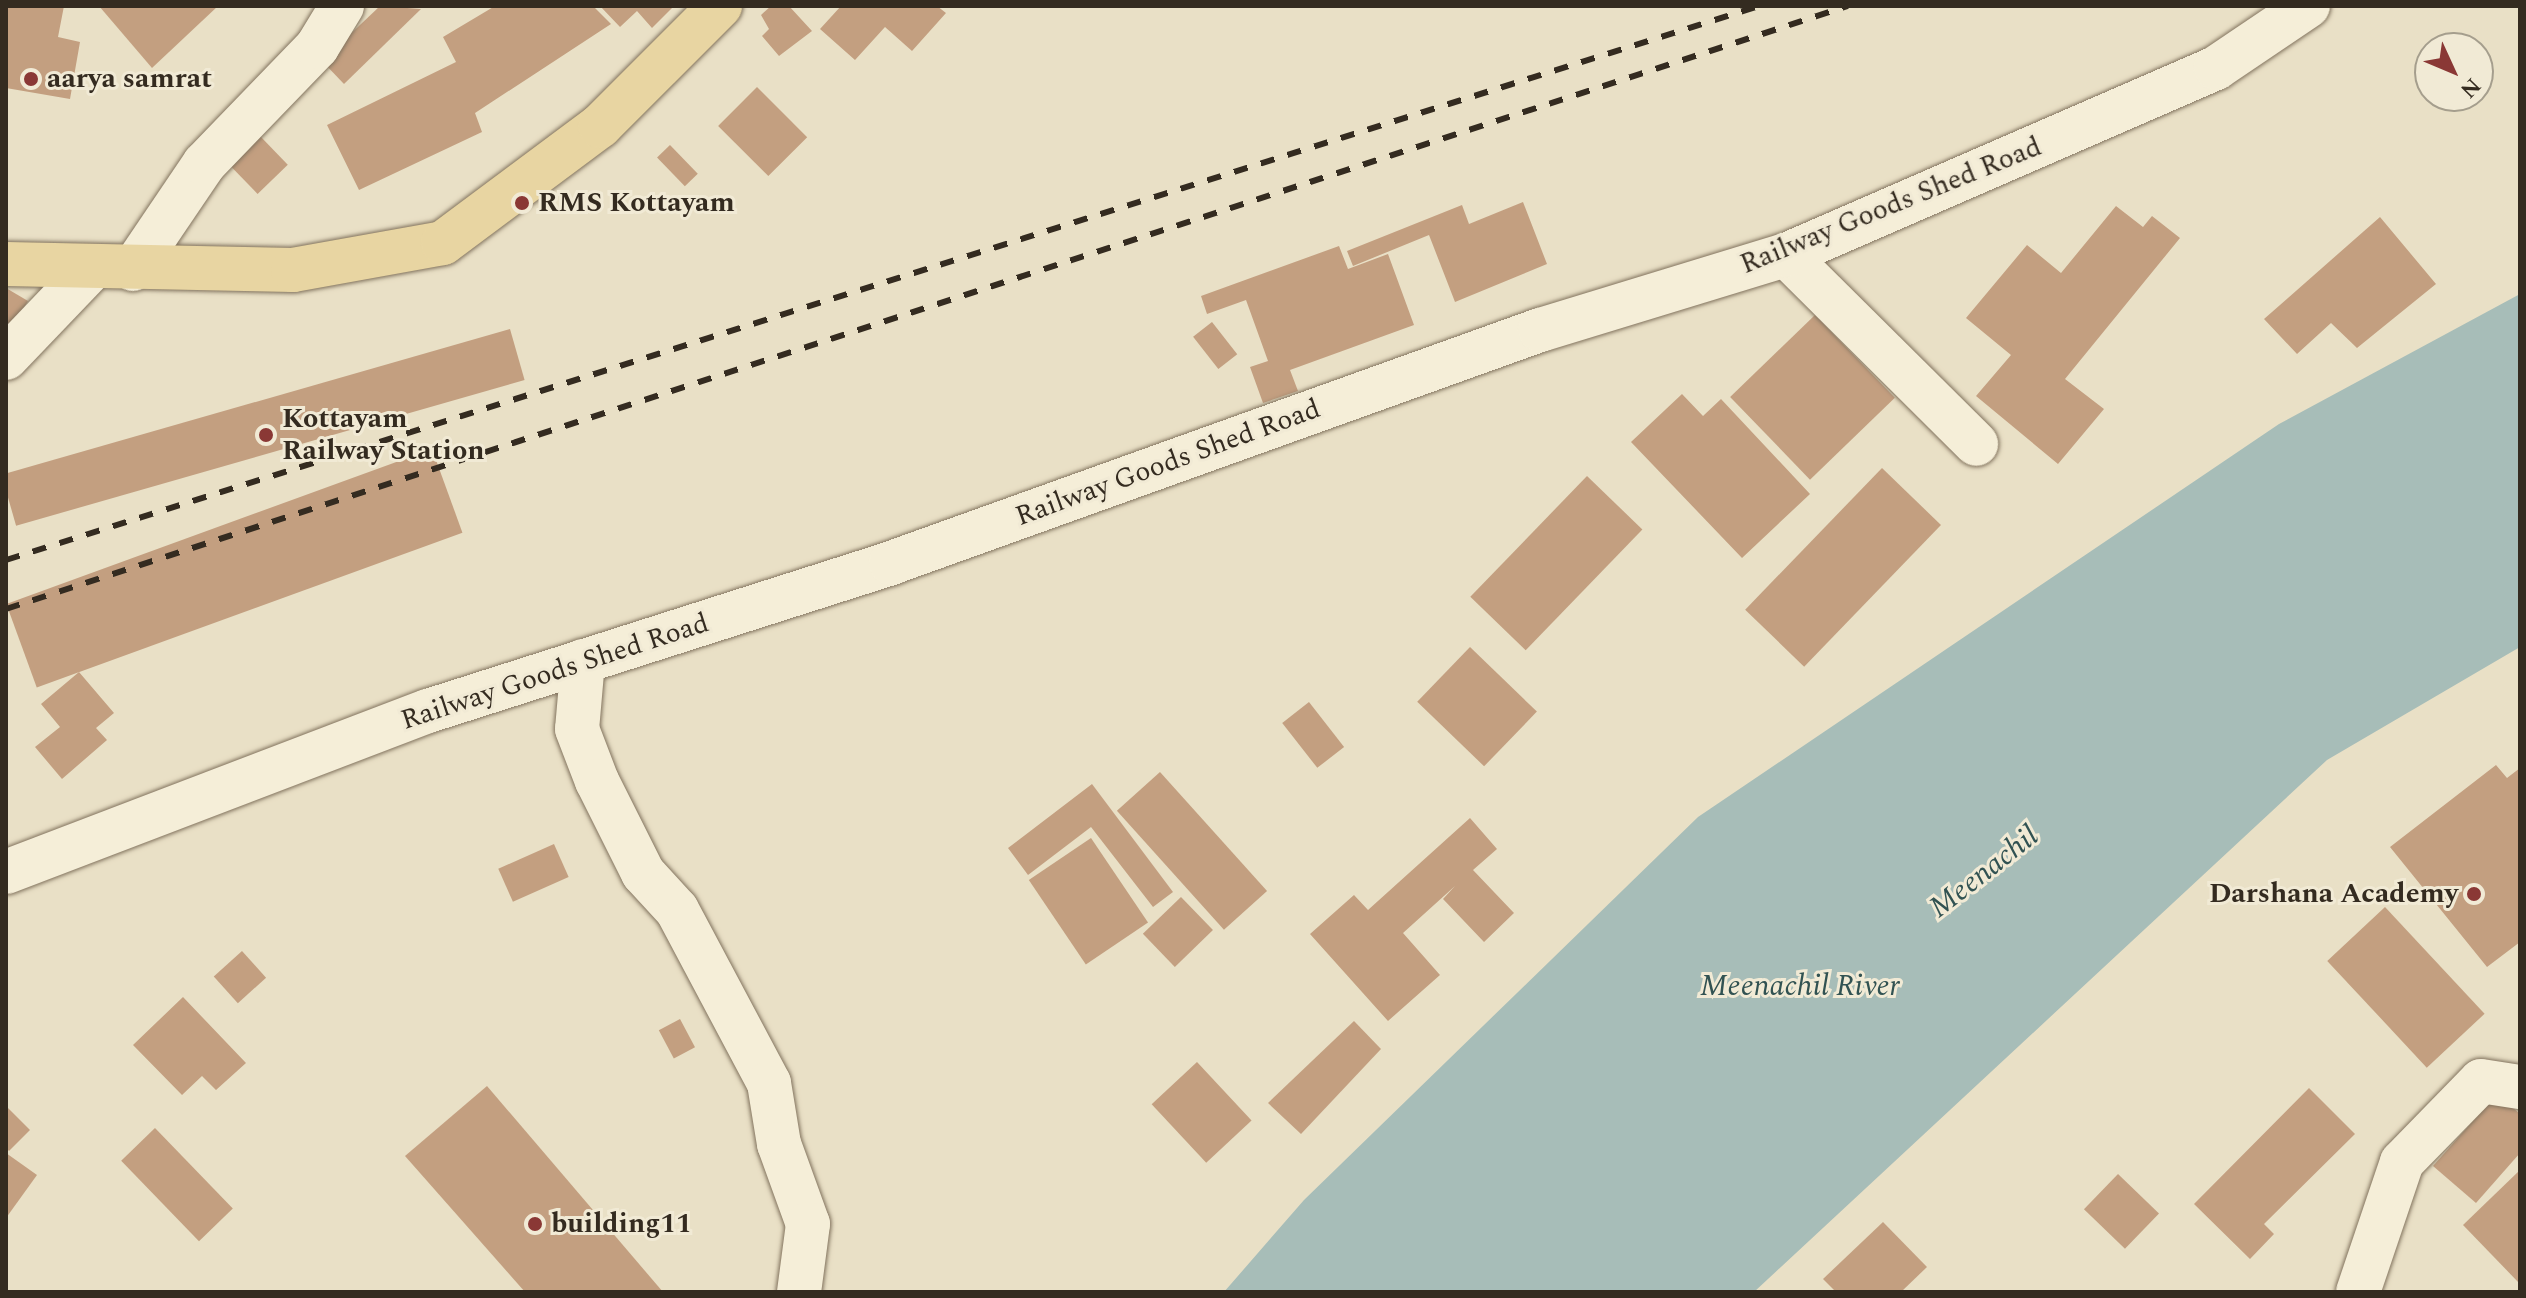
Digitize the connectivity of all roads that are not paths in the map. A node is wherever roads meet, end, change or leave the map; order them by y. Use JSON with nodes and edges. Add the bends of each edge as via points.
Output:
{"nodes":[{"id":1,"x":342,"y":6,"type":"edge"},
{"id":2,"x":720,"y":6,"type":"edge"},
{"id":3,"x":2308,"y":6,"type":"edge"},
{"id":4,"x":1786,"y":255,"type":"junction"},
{"id":5,"x":6,"y":264,"type":"edge"},
{"id":6,"x":112,"y":269,"type":"junction"},
{"id":7,"x":6,"y":358,"type":"edge"},
{"id":8,"x":1976,"y":444,"type":"dead end"},
{"id":9,"x":583,"y":661,"type":"junction"},
{"id":10,"x":6,"y":872,"type":"edge"},
{"id":11,"x":2520,"y":1087,"type":"edge"},
{"id":12,"x":799,"y":1292,"type":"edge"},
{"id":13,"x":2358,"y":1292,"type":"edge"}],
"edges":[{"from":1,"to":6,"type":"street","via":[[317,47]]},
{"from":2,"to":6,"type":"main road","via":[[600,126],[443,243],[293,270]]},
{"from":3,"to":4,"type":"street","name":"Railway Goods Shed Road","via":[[2216,68]]},
{"from":4,"to":8,"type":"street"},
{"from":4,"to":9,"type":"street","name":"Railway Goods Shed Road","via":[[1540,330],[891,563]]},
{"from":5,"to":6,"type":"main road"},
{"from":6,"to":7,"type":"street"},
{"from":9,"to":10,"type":"street","name":"Railway Goods Shed Road","via":[[428,711]]},
{"from":9,"to":12,"type":"street","via":[[577,729],[597,781],[643,873],[677,910],[769,1083],[779,1144],[808,1224]]},
{"from":11,"to":13,"type":"street","via":[[2481,1081],[2402,1162]]}]}
